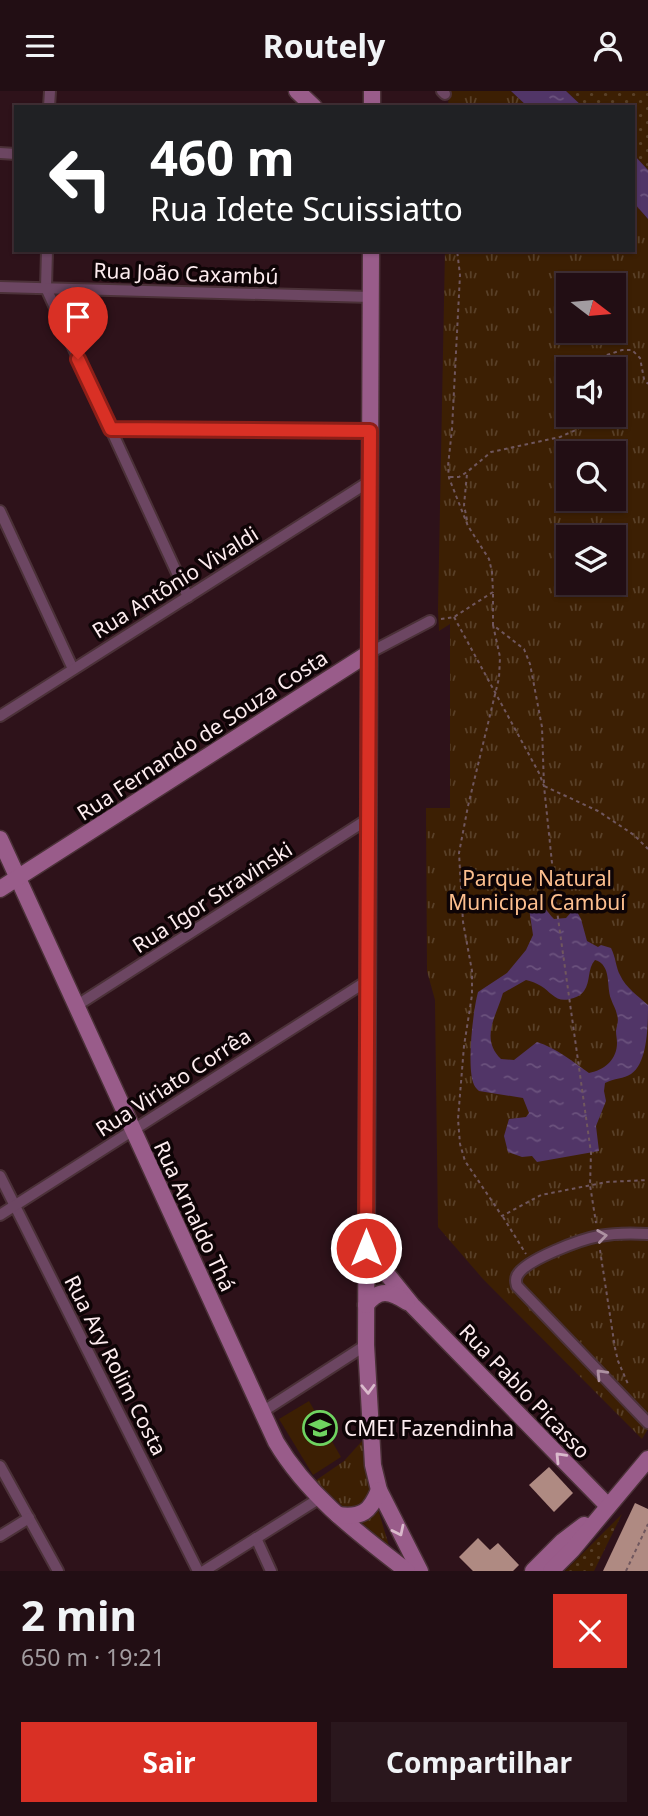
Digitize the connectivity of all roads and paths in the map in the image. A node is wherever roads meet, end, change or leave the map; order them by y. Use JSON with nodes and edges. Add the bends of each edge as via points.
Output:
{"nodes":[{"id":1,"x":297,"y":91,"type":"edge"},
{"id":2,"x":312,"y":105,"type":"edge"},
{"id":3,"x":47,"y":252,"type":"edge"},
{"id":4,"x":371,"y":252,"type":"edge"},
{"id":5,"x":457,"y":252,"type":"edge"},
{"id":6,"x":0,"y":287,"type":"edge"},
{"id":7,"x":46,"y":288,"type":"junction"},
{"id":8,"x":371,"y":297,"type":"junction"},
{"id":9,"x":601,"y":357,"type":"edge"},
{"id":10,"x":648,"y":384,"type":"edge"},
{"id":11,"x":580,"y":427,"type":"edge"},
{"id":12,"x":111,"y":429,"type":"junction"},
{"id":13,"x":370,"y":431,"type":"junction"},
{"id":14,"x":467,"y":473,"type":"junction"},
{"id":15,"x":449,"y":478,"type":"junction"},
{"id":16,"x":370,"y":481,"type":"junction"},
{"id":17,"x":0,"y":512,"type":"edge"},
{"id":18,"x":468,"y":526,"type":"junction"},
{"id":19,"x":493,"y":593,"type":"junction"},
{"id":20,"x":188,"y":597,"type":"junction"},
{"id":21,"x":454,"y":617,"type":"junction"},
{"id":22,"x":430,"y":621,"type":"joint"},
{"id":23,"x":493,"y":625,"type":"junction"},
{"id":24,"x":369,"y":653,"type":"junction"},
{"id":25,"x":73,"y":669,"type":"junction"},
{"id":26,"x":495,"y":693,"type":"junction"},
{"id":27,"x":0,"y":716,"type":"edge"},
{"id":28,"x":544,"y":786,"type":"junction"},
{"id":29,"x":368,"y":819,"type":"junction"},
{"id":30,"x":0,"y":839,"type":"edge"},
{"id":31,"x":648,"y":849,"type":"edge"},
{"id":32,"x":18,"y":877,"type":"junction"},
{"id":33,"x":0,"y":889,"type":"edge"},
{"id":34,"x":367,"y":981,"type":"junction"},
{"id":35,"x":76,"y":1006,"type":"junction"},
{"id":36,"x":133,"y":1131,"type":"junction"},
{"id":37,"x":0,"y":1176,"type":"edge"},
{"id":38,"x":648,"y":1179,"type":"edge"},
{"id":39,"x":590,"y":1185,"type":"junction"},
{"id":40,"x":15,"y":1206,"type":"junction"},
{"id":41,"x":0,"y":1215,"type":"edge"},
{"id":42,"x":502,"y":1216,"type":"junction"},
{"id":43,"x":648,"y":1234,"type":"edge"},
{"id":44,"x":598,"y":1236,"type":"junction"},
{"id":45,"x":366,"y":1248,"type":"junction"},
{"id":46,"x":532,"y":1263,"type":"junction"},
{"id":47,"x":366,"y":1305,"type":"junction"},
{"id":48,"x":412,"y":1305,"type":"junction"},
{"id":49,"x":366,"y":1345,"type":"junction"},
{"id":50,"x":628,"y":1383,"type":"dead end"},
{"id":51,"x":262,"y":1412,"type":"junction"},
{"id":52,"x":648,"y":1423,"type":"edge"},
{"id":53,"x":648,"y":1459,"type":"edge"},
{"id":54,"x":0,"y":1466,"type":"edge"},
{"id":55,"x":380,"y":1490,"type":"junction"},
{"id":56,"x":320,"y":1498,"type":"junction"},
{"id":57,"x":608,"y":1506,"type":"junction"},
{"id":58,"x":338,"y":1515,"type":"junction"},
{"id":59,"x":29,"y":1518,"type":"junction"},
{"id":60,"x":648,"y":1524,"type":"edge"},
{"id":61,"x":0,"y":1536,"type":"edge"},
{"id":62,"x":256,"y":1538,"type":"junction"},
{"id":63,"x":626,"y":1570,"type":"edge"},
{"id":64,"x":58,"y":1571,"type":"edge"},
{"id":65,"x":198,"y":1571,"type":"edge"},
{"id":66,"x":204,"y":1571,"type":"edge"},
{"id":67,"x":271,"y":1571,"type":"edge"},
{"id":68,"x":407,"y":1571,"type":"edge"},
{"id":69,"x":419,"y":1571,"type":"edge"},
{"id":70,"x":533,"y":1571,"type":"edge"},
{"id":71,"x":551,"y":1571,"type":"edge"},
{"id":72,"x":631,"y":1571,"type":"edge"}],
"edges":[{"from":1,"to":2,"type":"main road"},
{"from":3,"to":7,"type":"street"},
{"from":4,"to":8,"type":"main road"},
{"from":5,"to":15,"type":"path","via":[[460,275]]},
{"from":6,"to":7,"type":"street","name":"Rua João Caxambú"},
{"from":7,"to":8,"type":"street","name":"Rua João Caxambú"},
{"from":7,"to":12,"type":"street"},
{"from":8,"to":13,"type":"main road"},
{"from":9,"to":10,"type":"path","via":[[632,349],[640,358]]},
{"from":11,"to":14,"type":"path","via":[[560,437],[491,452]]},
{"from":12,"to":13,"type":"street"},
{"from":12,"to":20,"type":"street"},
{"from":13,"to":16,"type":"main road"},
{"from":14,"to":15,"type":"path"},
{"from":14,"to":18,"type":"path","via":[[464,505]]},
{"from":15,"to":18,"type":"path"},
{"from":16,"to":20,"type":"street","name":"Rua Antônio Vivaldi"},
{"from":16,"to":24,"type":"main road"},
{"from":17,"to":25,"type":"street"},
{"from":18,"to":19,"type":"path","via":[[489,559]]},
{"from":19,"to":21,"type":"path"},
{"from":19,"to":23,"type":"path"},
{"from":20,"to":25,"type":"street","name":"Rua Antônio Vivaldi"},
{"from":21,"to":22,"type":"path"},
{"from":21,"to":26,"type":"path"},
{"from":22,"to":24,"type":"street","name":"Rua Fernando de Souza Costa"},
{"from":23,"to":26,"type":"path","via":[[500,657]]},
{"from":23,"to":28,"type":"path","via":[[524,649],[530,664],[542,727]]},
{"from":24,"to":29,"type":"main road"},
{"from":24,"to":32,"type":"main road","name":"Rua Fernando de Souza Costa"},
{"from":25,"to":27,"type":"street","name":"Rua Antônio Vivaldi"},
{"from":26,"to":28,"type":"path"},
{"from":26,"to":42,"type":"path","via":[[459,853],[472,995],[458,1119],[465,1161]]},
{"from":28,"to":31,"type":"path","via":[[598,811]]},
{"from":28,"to":39,"type":"path","via":[[592,1153]]},
{"from":29,"to":34,"type":"main road"},
{"from":29,"to":35,"type":"street","name":"Rua Igor Stravinski"},
{"from":30,"to":32,"type":"main road","name":"Rua Arnaldo Thá"},
{"from":32,"to":33,"type":"main road","name":"Rua Fernando de Souza Costa"},
{"from":32,"to":35,"type":"main road","name":"Rua Arnaldo Thá"},
{"from":34,"to":36,"type":"street","name":"Rua Viriato Corrêa"},
{"from":34,"to":45,"type":"main road"},
{"from":35,"to":36,"type":"main road","name":"Rua Arnaldo Thá"},
{"from":36,"to":40,"type":"street","name":"Rua Viriato Corrêa"},
{"from":36,"to":51,"type":"main road","name":"Rua Arnaldo Thá"},
{"from":37,"to":40,"type":"street","name":"Rua Ary Rolim Costa"},
{"from":38,"to":39,"type":"path"},
{"from":39,"to":42,"type":"path","via":[[541,1195]]},
{"from":39,"to":44,"type":"path"},
{"from":40,"to":41,"type":"street","name":"Rua Viriato Corrêa"},
{"from":40,"to":65,"type":"street","name":"Rua Ary Rolim Costa"},
{"from":42,"to":46,"type":"path"},
{"from":44,"to":43,"type":"street","one_way":true},
{"from":44,"to":46,"type":"street"},
{"from":44,"to":50,"type":"path","via":[[615,1348]]},
{"from":45,"to":47,"type":"main road"},
{"from":45,"to":48,"type":"main road","name":"Rua Pablo Picasso"},
{"from":52,"to":46,"type":"street","one_way":true,"via":[[517,1286],[518,1273]]},
{"from":47,"to":48,"type":"main road","name":"Rua Pablo Picasso","via":[[372,1297],[386,1293]]},
{"from":47,"to":49,"type":"main road"},
{"from":57,"to":48,"type":"main road","name":"Rua Pablo Picasso","one_way":true},
{"from":49,"to":51,"type":"street"},
{"from":49,"to":55,"type":"main road","one_way":true,"via":[[371,1454]]},
{"from":51,"to":56,"type":"main road","name":"Rua Arnaldo Thá","via":[[285,1456]]},
{"from":53,"to":57,"type":"main road"},
{"from":54,"to":59,"type":"street"},
{"from":55,"to":58,"type":"main road","via":[[364,1513]]},
{"from":55,"to":69,"type":"main road","one_way":true},
{"from":56,"to":58,"type":"main road","name":"Rua Arnaldo Thá"},
{"from":56,"to":62,"type":"street"},
{"from":57,"to":70,"type":"main road"},
{"from":57,"to":71,"type":"main road"},
{"from":58,"to":68,"type":"main road","name":"Rua Arnaldo Thá"},
{"from":59,"to":61,"type":"street"},
{"from":59,"to":64,"type":"street"},
{"from":60,"to":63,"type":"path"},
{"from":62,"to":66,"type":"street"},
{"from":62,"to":67,"type":"street"},
{"from":63,"to":72,"type":"path"}]}
